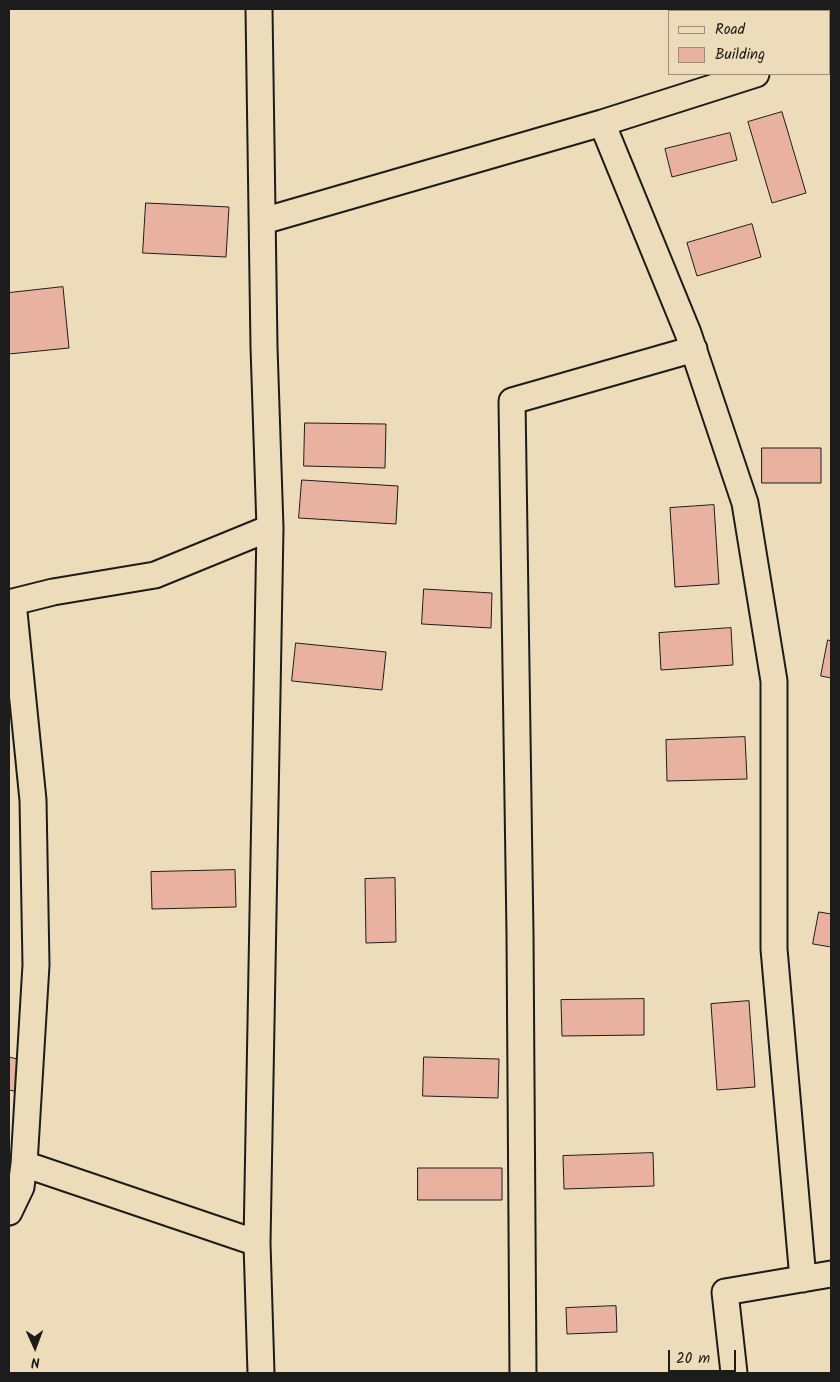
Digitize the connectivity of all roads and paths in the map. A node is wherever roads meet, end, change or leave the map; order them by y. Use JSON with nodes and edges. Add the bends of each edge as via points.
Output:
{"nodes":[{"id":1,"x":259,"y":9,"type":"edge"},
{"id":2,"x":753,"y":75,"type":"edge"},
{"id":3,"x":602,"y":123,"type":"junction"},
{"id":4,"x":263,"y":221,"type":"junction"},
{"id":5,"x":694,"y":349,"type":"junction"},
{"id":6,"x":270,"y":528,"type":"junction"},
{"id":7,"x":11,"y":602,"type":"edge"},
{"id":8,"x":24,"y":1164,"type":"junction"},
{"id":9,"x":9,"y":1212,"type":"edge"},
{"id":10,"x":257,"y":1243,"type":"junction"},
{"id":11,"x":831,"y":1274,"type":"edge"},
{"id":12,"x":804,"y":1279,"type":"junction"},
{"id":13,"x":261,"y":1373,"type":"edge"},
{"id":14,"x":523,"y":1373,"type":"edge"},
{"id":15,"x":734,"y":1373,"type":"edge"}],
"edges":[{"from":1,"to":4,"type":"street"},
{"from":2,"to":3,"type":"street"},
{"from":3,"to":4,"type":"street"},
{"from":3,"to":5,"type":"street"},
{"from":4,"to":6,"type":"street"},
{"from":5,"to":12,"type":"street","via":[[745,503],[774,681],[774,949]]},
{"from":5,"to":14,"type":"street","via":[[512,401]]},
{"from":6,"to":7,"type":"street","via":[[156,575]]},
{"from":6,"to":10,"type":"street"},
{"from":7,"to":8,"type":"street","via":[[33,800],[36,965]]},
{"from":8,"to":9,"type":"street","via":[[21,1187]]},
{"from":8,"to":10,"type":"street"},
{"from":10,"to":13,"type":"street"},
{"from":11,"to":12,"type":"street"},
{"from":12,"to":15,"type":"street","via":[[725,1292]]}]}
